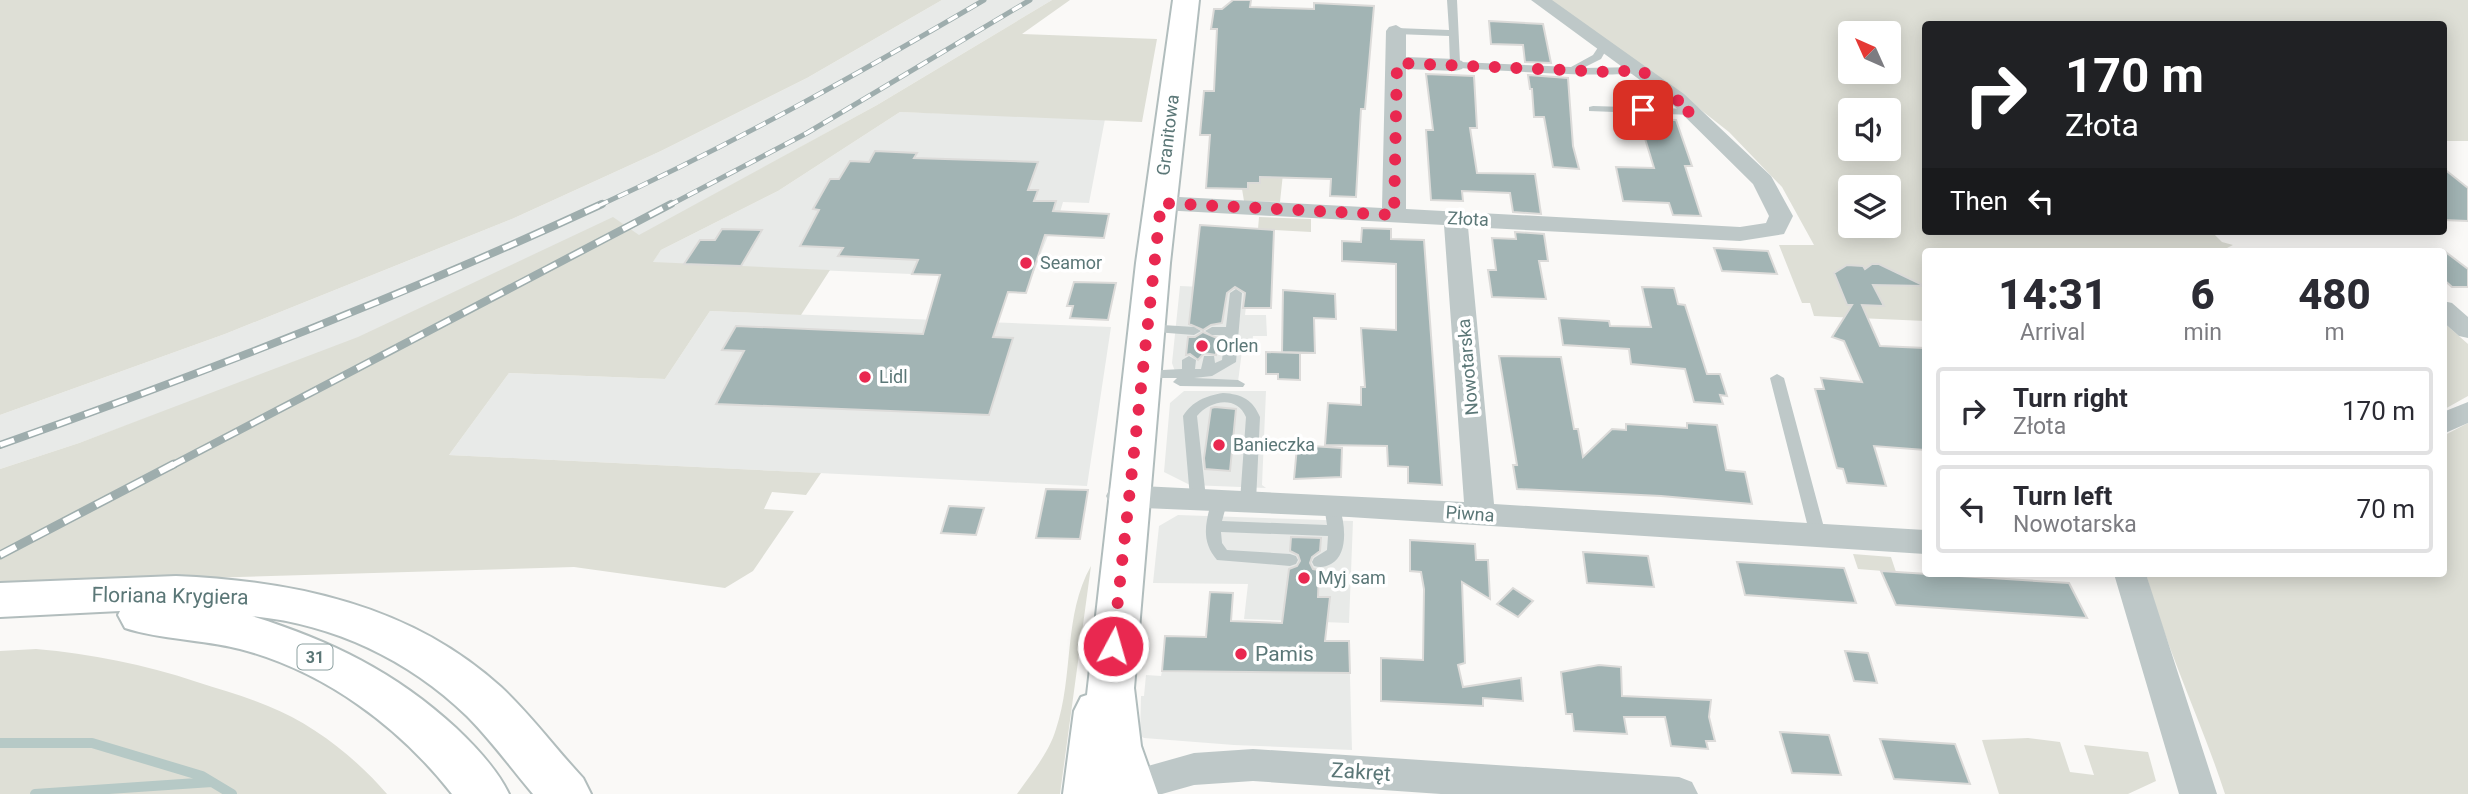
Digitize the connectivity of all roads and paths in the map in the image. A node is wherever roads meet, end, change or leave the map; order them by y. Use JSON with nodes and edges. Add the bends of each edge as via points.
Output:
{"nodes":[{"id":1,"x":1185,"y":0,"type":"edge"},
{"id":2,"x":1452,"y":0,"type":"edge"},
{"id":3,"x":1540,"y":0,"type":"edge"},
{"id":4,"x":1396,"y":31,"type":"joint"},
{"id":5,"x":1453,"y":33,"type":"junction"},
{"id":6,"x":1604,"y":44,"type":"junction"},
{"id":7,"x":1397,"y":63,"type":"junction"},
{"id":8,"x":1455,"y":65,"type":"junction"},
{"id":9,"x":1570,"y":70,"type":"junction"},
{"id":10,"x":1641,"y":70,"type":"junction"},
{"id":11,"x":1593,"y":109,"type":"dead end"},
{"id":12,"x":1692,"y":112,"type":"junction"},
{"id":13,"x":1161,"y":203,"type":"junction"},
{"id":14,"x":1394,"y":215,"type":"junction"},
{"id":15,"x":1455,"y":219,"type":"junction"},
{"id":16,"x":1236,"y":293,"type":"dead end"},
{"id":17,"x":2447,"y":312,"type":"edge"},
{"id":18,"x":1147,"y":328,"type":"junction"},
{"id":19,"x":2468,"y":330,"type":"edge"},
{"id":20,"x":1212,"y":331,"type":"dead end"},
{"id":21,"x":1232,"y":331,"type":"junction"},
{"id":22,"x":1192,"y":332,"type":"dead end"},
{"id":23,"x":1189,"y":360,"type":"dead end"},
{"id":24,"x":1154,"y":375,"type":"junction"},
{"id":25,"x":1188,"y":376,"type":"junction"},
{"id":26,"x":1777,"y":379,"type":"dead end"},
{"id":27,"x":1238,"y":384,"type":"dead end"},
{"id":28,"x":2468,"y":411,"type":"edge"},
{"id":29,"x":2447,"y":422,"type":"edge"},
{"id":30,"x":1125,"y":495,"type":"junction"},
{"id":31,"x":1220,"y":506,"type":"junction"},
{"id":32,"x":1480,"y":515,"type":"junction"},
{"id":33,"x":1334,"y":518,"type":"junction"},
{"id":34,"x":1818,"y":535,"type":"junction"},
{"id":35,"x":1922,"y":542,"type":"edge"},
{"id":36,"x":1290,"y":560,"type":"dead end"},
{"id":37,"x":1320,"y":562,"type":"dead end"},
{"id":38,"x":2131,"y":577,"type":"edge"},
{"id":39,"x":0,"y":600,"type":"edge"},
{"id":40,"x":0,"y":618,"type":"edge"},
{"id":41,"x":1117,"y":792,"type":"edge"},
{"id":42,"x":484,"y":794,"type":"edge"},
{"id":43,"x":565,"y":794,"type":"edge"},
{"id":44,"x":1679,"y":794,"type":"edge"},
{"id":45,"x":2198,"y":794,"type":"edge"}],
"edges":[{"from":1,"to":13,"type":"street","name":"Granitowa"},
{"from":2,"to":5,"type":"lane"},
{"from":3,"to":6,"type":"street"},
{"from":4,"to":5,"type":"lane"},
{"from":4,"to":7,"type":"street"},
{"from":5,"to":8,"type":"lane"},
{"from":6,"to":9,"type":"lane","via":[[1597,57]]},
{"from":6,"to":10,"type":"street"},
{"from":7,"to":8,"type":"street"},
{"from":7,"to":14,"type":"street"},
{"from":8,"to":9,"type":"lane"},
{"from":9,"to":10,"type":"lane"},
{"from":10,"to":12,"type":"street"},
{"from":11,"to":12,"type":"lane"},
{"from":12,"to":15,"type":"street","name":"Złota","via":[[1763,181],[1781,216],[1776,229],[1740,234]]},
{"from":13,"to":14,"type":"street","name":"Złota"},
{"from":13,"to":18,"type":"street","name":"Granitowa"},
{"from":14,"to":15,"type":"street","name":"Złota"},
{"from":15,"to":32,"type":"street","name":"Nowotarska"},
{"from":16,"to":21,"type":"lane"},
{"from":17,"to":19,"type":"street"},
{"from":18,"to":22,"type":"lane"},
{"from":18,"to":24,"type":"street","name":"Granitowa"},
{"from":20,"to":21,"type":"lane"},
{"from":21,"to":25,"type":"lane","via":[[1229,362]]},
{"from":23,"to":25,"type":"lane"},
{"from":24,"to":25,"type":"lane"},
{"from":24,"to":27,"type":"lane","via":[[1195,384]]},
{"from":24,"to":30,"type":"street","name":"Granitowa"},
{"from":26,"to":34,"type":"lane"},
{"from":28,"to":29,"type":"street"},
{"from":30,"to":31,"type":"street","name":"Piwna"},
{"from":30,"to":41,"type":"street","name":"Granitowa","via":[[1110,688]]},
{"from":31,"to":31,"type":"lane","via":[[1190,416],[1195,406],[1206,400],[1232,398],[1244,402],[1253,417]]},
{"from":31,"to":33,"type":"street","name":"Piwna"},
{"from":31,"to":33,"type":"lane"},
{"from":31,"to":36,"type":"lane","via":[[1212,539],[1223,556]]},
{"from":32,"to":33,"type":"street","name":"Piwna"},
{"from":32,"to":34,"type":"street","name":"Piwna"},
{"from":33,"to":37,"type":"lane","via":[[1337,548]]},
{"from":34,"to":35,"type":"street","name":"Piwna"},
{"from":38,"to":45,"type":"street"},
{"from":39,"to":43,"type":"street","name":"Floriana Krygiera","via":[[223,594],[271,599],[340,616],[401,643],[454,676],[503,720]]},
{"from":40,"to":42,"type":"street","name":"Floriana Krygiera","number":"31","via":[[76,613],[153,615],[229,626],[281,642],[359,679],[407,712],[447,748]]},
{"from":41,"to":44,"type":"street","name":"Zakręt","via":[[1199,768],[1252,765]]}]}
